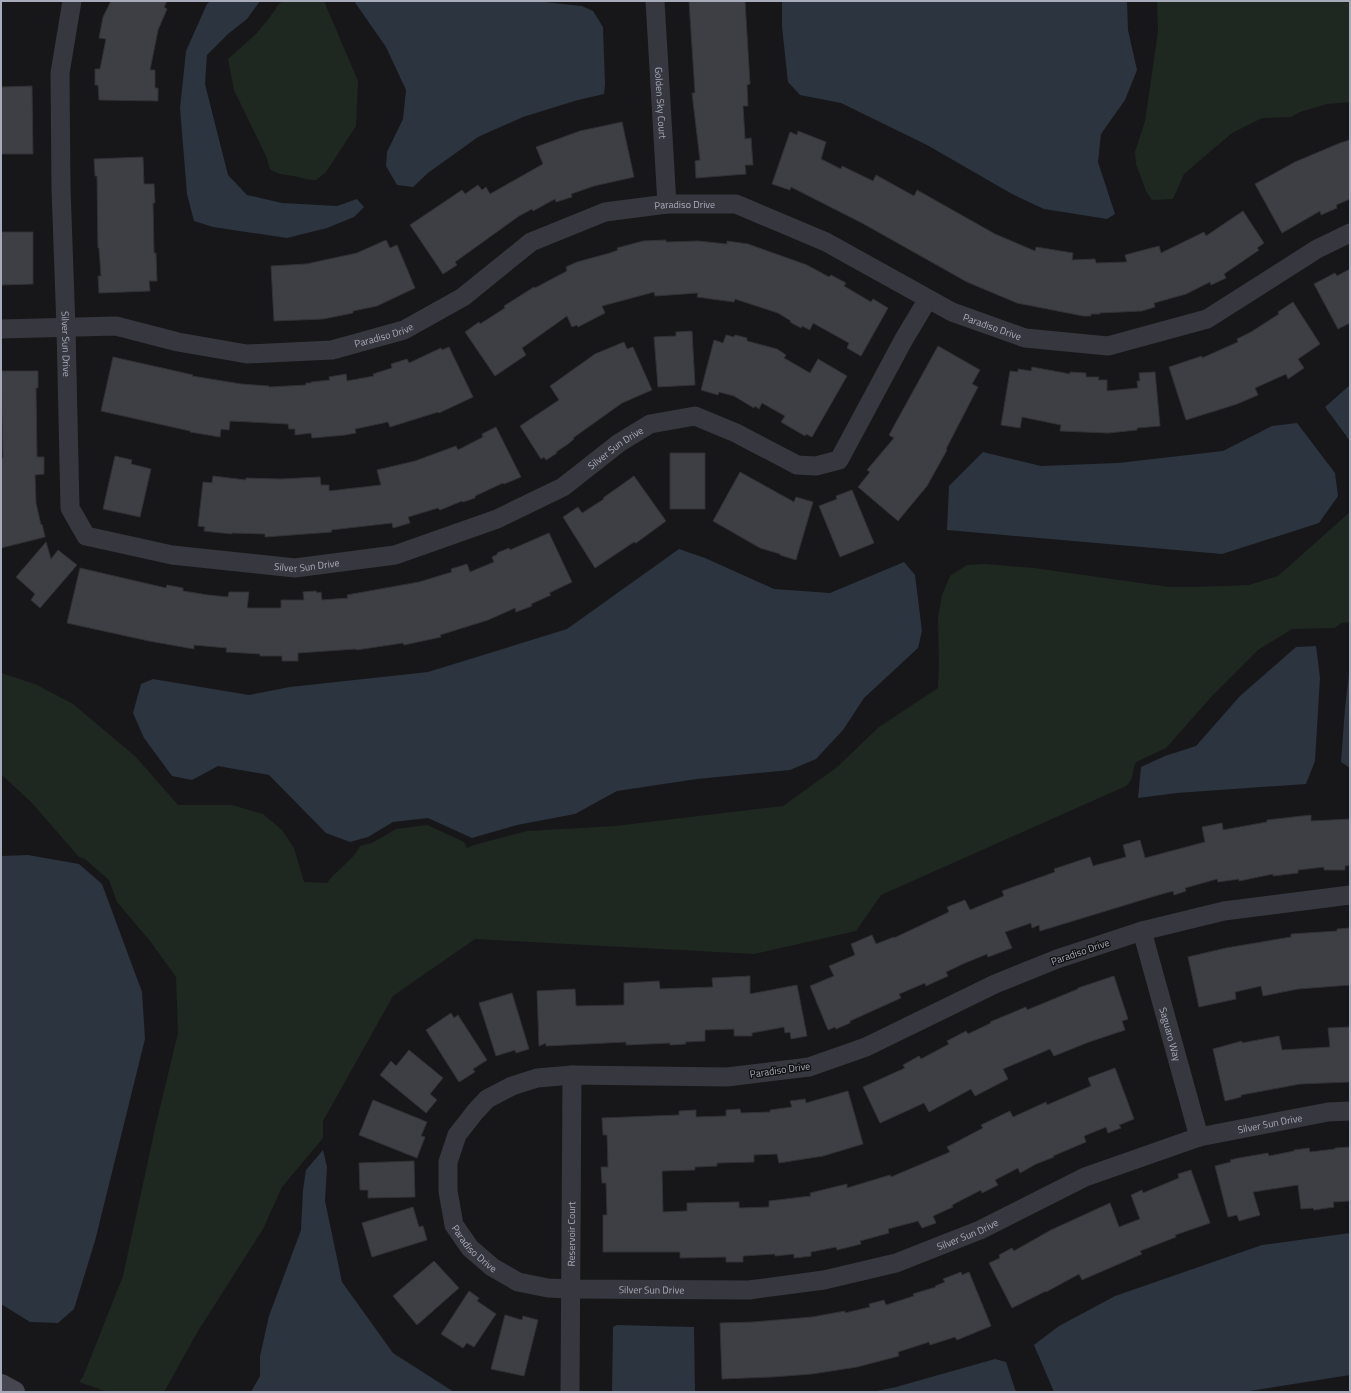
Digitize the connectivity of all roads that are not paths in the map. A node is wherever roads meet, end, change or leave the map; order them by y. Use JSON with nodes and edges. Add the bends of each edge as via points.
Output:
{"nodes":[{"id":1,"x":72,"y":1,"type":"edge"},
{"id":2,"x":655,"y":1,"type":"edge"},
{"id":3,"x":667,"y":204,"type":"junction"},
{"id":4,"x":1350,"y":233,"type":"edge"},
{"id":5,"x":928,"y":299,"type":"junction"},
{"id":6,"x":66,"y":328,"type":"junction"},
{"id":7,"x":1,"y":329,"type":"edge"},
{"id":8,"x":1350,"y":894,"type":"edge"},
{"id":9,"x":1142,"y":931,"type":"junction"},
{"id":10,"x":572,"y":1075,"type":"junction"},
{"id":11,"x":1350,"y":1111,"type":"edge"},
{"id":12,"x":1199,"y":1137,"type":"junction"},
{"id":13,"x":570,"y":1289,"type":"junction"},
{"id":14,"x":1,"y":1386,"type":"edge"},
{"id":15,"x":14,"y":1392,"type":"edge"},
{"id":16,"x":570,"y":1392,"type":"edge"}],
"edges":[{"from":1,"to":6,"type":"street","name":"Silver Sun Drive","via":[[60,73]]},
{"from":2,"to":3,"type":"street","name":"Golden Sky Court"},
{"from":3,"to":5,"type":"street","name":"Paradiso Drive","via":[[736,204],[826,242]]},
{"from":3,"to":6,"type":"street","name":"Paradiso Drive","via":[[605,212],[531,242],[463,297],[404,330],[332,350],[247,354],[178,342],[116,326]]},
{"from":4,"to":5,"type":"street","name":"Paradiso Drive","via":[[1317,249],[1207,319],[1108,346],[1025,338],[952,312]]},
{"from":5,"to":6,"type":"street","name":"Silver Sun Drive","via":[[839,460],[816,466],[797,465],[736,433],[695,416],[650,424],[620,443],[563,487],[497,519],[395,555],[295,568],[172,555],[86,536],[70,508]]},
{"from":6,"to":7,"type":"street","name":"Paradiso Drive"},
{"from":8,"to":9,"type":"street","name":"Paradiso Drive","via":[[1224,911]]},
{"from":9,"to":10,"type":"street","name":"Paradiso Drive","via":[[1057,959],[995,984],[866,1047],[809,1067],[727,1077]]},
{"from":9,"to":12,"type":"street","name":"Saguaro Way"},
{"from":10,"to":13,"type":"street","name":"Reservoir Court"},
{"from":10,"to":13,"type":"street","name":"Paradiso Drive","via":[[537,1078],[512,1086],[487,1099],[457,1135],[448,1162],[448,1191],[454,1225],[470,1248],[492,1267],[518,1282]]},
{"from":11,"to":12,"type":"street","name":"Silver Sun Drive","via":[[1328,1112]]},
{"from":12,"to":13,"type":"street","name":"Silver Sun Drive","via":[[1085,1177],[980,1230],[896,1263],[824,1280],[749,1290]]},
{"from":13,"to":16,"type":"street","name":"Reservoir Court"},
{"from":14,"to":15,"type":"street"}]}
